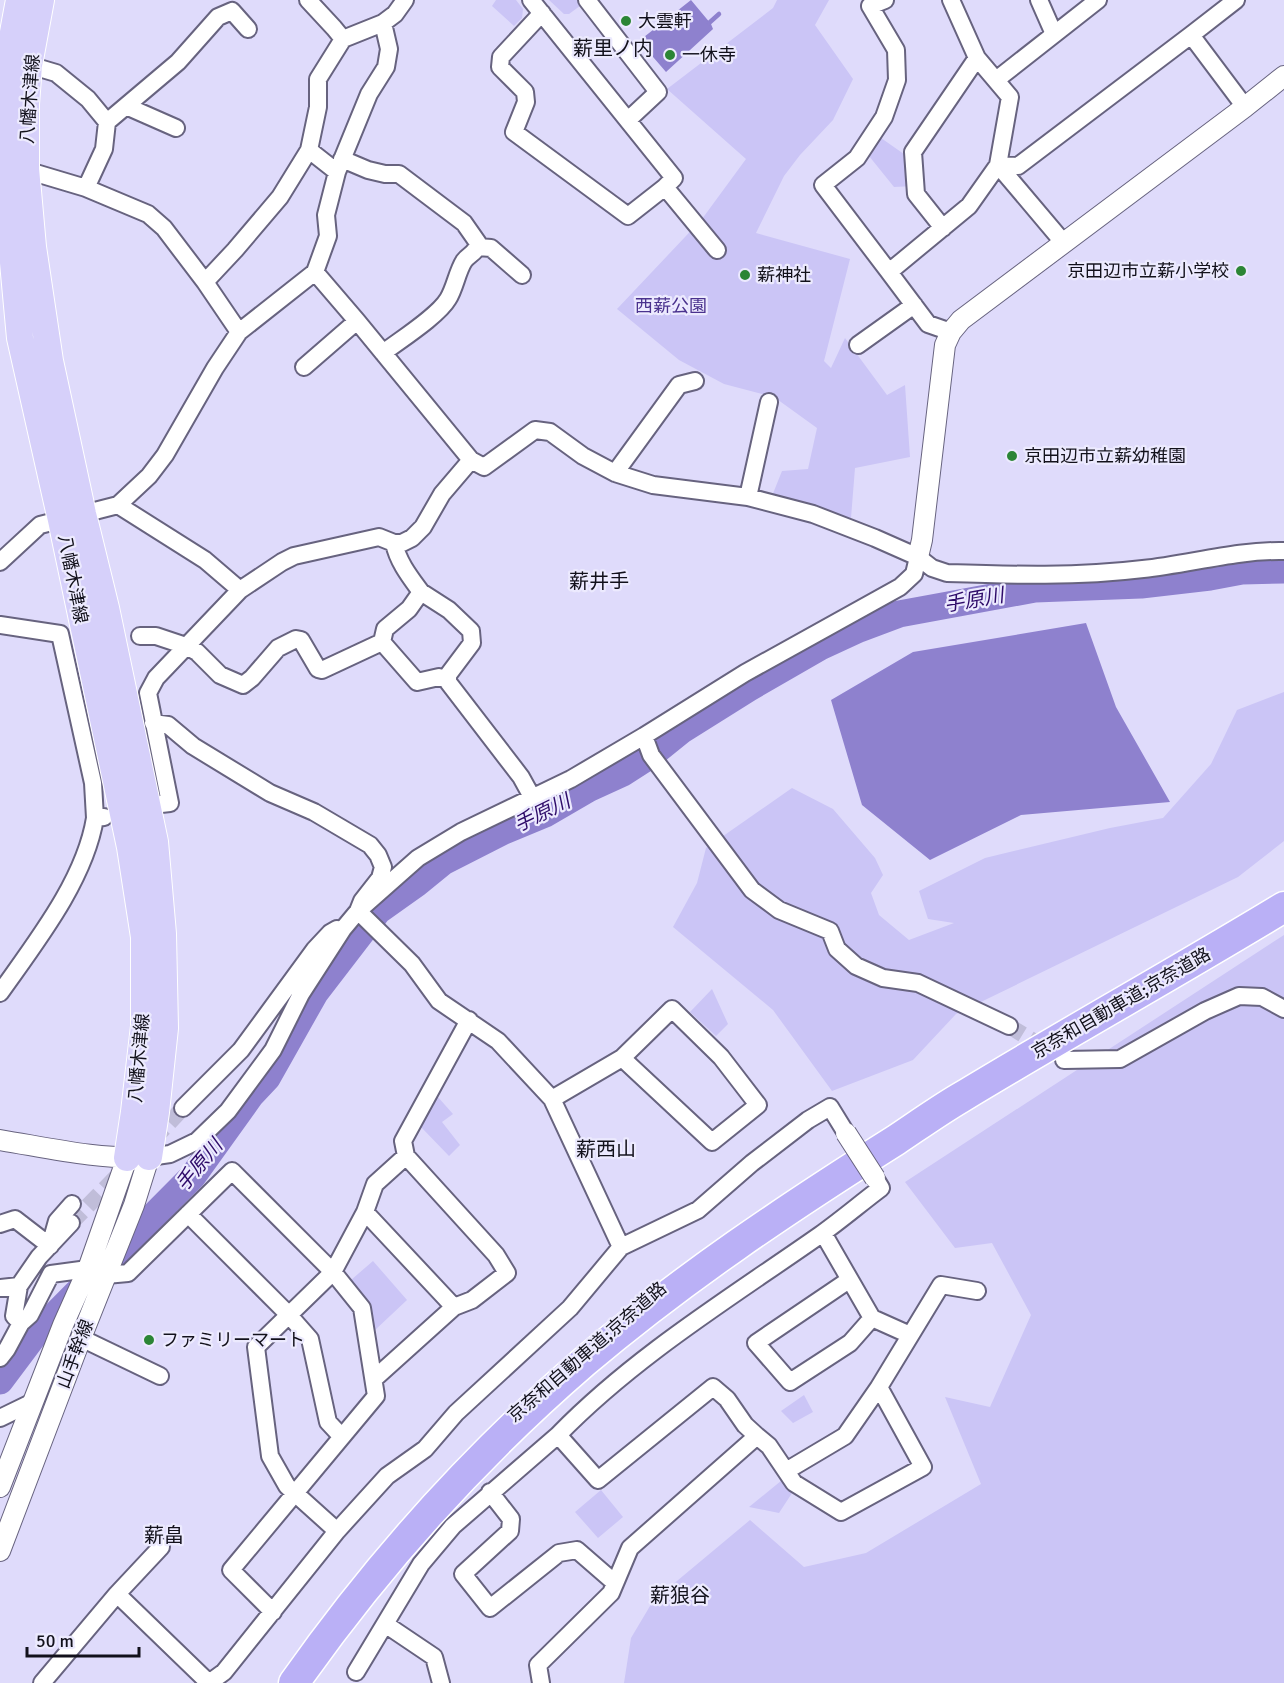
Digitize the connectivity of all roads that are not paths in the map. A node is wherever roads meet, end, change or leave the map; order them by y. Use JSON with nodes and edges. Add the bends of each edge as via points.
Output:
{"nodes":[{"id":1,"x":19,"y":0,"type":"edge"},
{"id":2,"x":41,"y":0,"type":"edge"},
{"id":3,"x":308,"y":0,"type":"edge"},
{"id":4,"x":405,"y":0,"type":"edge"},
{"id":5,"x":587,"y":0,"type":"edge"},
{"id":6,"x":885,"y":0,"type":"edge"},
{"id":7,"x":951,"y":0,"type":"edge"},
{"id":8,"x":1039,"y":0,"type":"edge"},
{"id":9,"x":1098,"y":0,"type":"edge"},
{"id":10,"x":1236,"y":0,"type":"edge"},
{"id":11,"x":536,"y":7,"type":"edge"},
{"id":12,"x":383,"y":23,"type":"junction"},
{"id":13,"x":248,"y":29,"type":"dead end"},
{"id":14,"x":1054,"y":34,"type":"junction"},
{"id":15,"x":1191,"y":35,"type":"junction"},
{"id":16,"x":343,"y":39,"type":"junction"},
{"id":17,"x":977,"y":58,"type":"junction"},
{"id":18,"x":29,"y":64,"type":"junction"},
{"id":19,"x":1284,"y":76,"type":"edge"},
{"id":20,"x":996,"y":80,"type":"junction"},
{"id":21,"x":126,"y":106,"type":"junction"},
{"id":22,"x":1245,"y":107,"type":"junction"},
{"id":23,"x":628,"y":120,"type":"junction"},
{"id":24,"x":107,"y":122,"type":"junction"},
{"id":25,"x":176,"y":128,"type":"dead end"},
{"id":26,"x":309,"y":150,"type":"junction"},
{"id":27,"x":340,"y":165,"type":"junction"},
{"id":28,"x":998,"y":165,"type":"junction"},
{"id":29,"x":10,"y":166,"type":"edge"},
{"id":30,"x":665,"y":187,"type":"junction"},
{"id":31,"x":86,"y":188,"type":"junction"},
{"id":32,"x":943,"y":228,"type":"junction"},
{"id":33,"x":1063,"y":242,"type":"junction"},
{"id":34,"x":478,"y":247,"type":"junction"},
{"id":35,"x":717,"y":250,"type":"dead end"},
{"id":36,"x":315,"y":272,"type":"junction"},
{"id":37,"x":889,"y":272,"type":"junction"},
{"id":38,"x":522,"y":275,"type":"dead end"},
{"id":39,"x":205,"y":282,"type":"junction"},
{"id":40,"x":914,"y":305,"type":"junction"},
{"id":41,"x":357,"y":321,"type":"junction"},
{"id":42,"x":239,"y":332,"type":"junction"},
{"id":43,"x":951,"y":332,"type":"junction"},
{"id":44,"x":858,"y":345,"type":"dead end"},
{"id":45,"x":383,"y":353,"type":"junction"},
{"id":46,"x":304,"y":367,"type":"dead end"},
{"id":47,"x":694,"y":381,"type":"dead end"},
{"id":48,"x":769,"y":402,"type":"dead end"},
{"id":49,"x":471,"y":460,"type":"junction"},
{"id":50,"x":615,"y":473,"type":"junction"},
{"id":51,"x":748,"y":497,"type":"junction"},
{"id":52,"x":118,"y":505,"type":"junction"},
{"id":53,"x":72,"y":517,"type":"junction"},
{"id":54,"x":394,"y":543,"type":"junction"},
{"id":55,"x":1284,"y":551,"type":"edge"},
{"id":56,"x":918,"y":557,"type":"junction"},
{"id":57,"x":0,"y":562,"type":"edge"},
{"id":58,"x":240,"y":590,"type":"junction"},
{"id":59,"x":421,"y":592,"type":"junction"},
{"id":60,"x":0,"y":626,"type":"edge"},
{"id":61,"x":140,"y":636,"type":"dead end"},
{"id":62,"x":382,"y":642,"type":"junction"},
{"id":63,"x":186,"y":646,"type":"junction"},
{"id":64,"x":448,"y":680,"type":"junction"},
{"id":65,"x":153,"y":723,"type":"junction"},
{"id":66,"x":644,"y":736,"type":"junction"},
{"id":67,"x":532,"y":797,"type":"junction"},
{"id":68,"x":161,"y":804,"type":"dead end"},
{"id":69,"x":1284,"y":907,"type":"edge"},
{"id":70,"x":356,"y":916,"type":"junction"},
{"id":71,"x":0,"y":993,"type":"edge"},
{"id":72,"x":1284,"y":1010,"type":"edge"},
{"id":73,"x":468,"y":1020,"type":"junction"},
{"id":74,"x":1009,"y":1026,"type":"tunnel mouth"},
{"id":75,"x":622,"y":1058,"type":"junction"},
{"id":76,"x":1064,"y":1060,"type":"tunnel mouth"},
{"id":77,"x":552,"y":1099,"type":"junction"},
{"id":78,"x":958,"y":1099,"type":"junction"},
{"id":79,"x":183,"y":1108,"type":"tunnel mouth"},
{"id":80,"x":846,"y":1133,"type":"joint"},
{"id":81,"x":0,"y":1140,"type":"edge"},
{"id":82,"x":406,"y":1156,"type":"junction"},
{"id":83,"x":138,"y":1157,"type":"junction"},
{"id":84,"x":875,"y":1178,"type":"joint"},
{"id":85,"x":72,"y":1204,"type":"tunnel mouth"},
{"id":86,"x":365,"y":1212,"type":"junction"},
{"id":87,"x":188,"y":1214,"type":"junction"},
{"id":88,"x":71,"y":1223,"type":"tunnel mouth"},
{"id":89,"x":0,"y":1224,"type":"edge"},
{"id":90,"x":823,"y":1233,"type":"junction"},
{"id":91,"x":50,"y":1246,"type":"junction"},
{"id":92,"x":621,"y":1247,"type":"junction"},
{"id":93,"x":97,"y":1272,"type":"junction"},
{"id":94,"x":333,"y":1272,"type":"junction"},
{"id":95,"x":849,"y":1280,"type":"junction"},
{"id":96,"x":19,"y":1286,"type":"junction"},
{"id":97,"x":0,"y":1288,"type":"edge"},
{"id":98,"x":977,"y":1291,"type":"dead end"},
{"id":99,"x":454,"y":1307,"type":"junction"},
{"id":100,"x":288,"y":1314,"type":"junction"},
{"id":101,"x":872,"y":1318,"type":"junction"},
{"id":102,"x":21,"y":1323,"type":"junction"},
{"id":103,"x":910,"y":1335,"type":"junction"},
{"id":104,"x":81,"y":1338,"type":"junction"},
{"id":105,"x":0,"y":1358,"type":"edge"},
{"id":106,"x":160,"y":1376,"type":"dead end"},
{"id":107,"x":374,"y":1379,"type":"junction"},
{"id":108,"x":879,"y":1388,"type":"junction"},
{"id":109,"x":33,"y":1402,"type":"junction"},
{"id":110,"x":0,"y":1418,"type":"edge"},
{"id":111,"x":558,"y":1435,"type":"junction"},
{"id":112,"x":757,"y":1436,"type":"junction"},
{"id":113,"x":342,"y":1437,"type":"junction"},
{"id":114,"x":786,"y":1471,"type":"junction"},
{"id":115,"x":0,"y":1487,"type":"edge"},
{"id":116,"x":490,"y":1492,"type":"junction"},
{"id":117,"x":295,"y":1493,"type":"junction"},
{"id":118,"x":337,"y":1531,"type":"junction"},
{"id":119,"x":161,"y":1547,"type":"dead end"},
{"id":120,"x":0,"y":1551,"type":"edge"},
{"id":121,"x":615,"y":1583,"type":"junction"},
{"id":122,"x":117,"y":1594,"type":"junction"},
{"id":123,"x":273,"y":1612,"type":"junction"},
{"id":124,"x":385,"y":1624,"type":"junction"},
{"id":125,"x":356,"y":1672,"type":"dead end"},
{"id":126,"x":42,"y":1683,"type":"edge"},
{"id":127,"x":284,"y":1683,"type":"edge"},
{"id":128,"x":294,"y":1683,"type":"edge"},
{"id":129,"x":441,"y":1683,"type":"edge"},
{"id":130,"x":541,"y":1683,"type":"edge"}],
"edges":[{"from":1,"to":29,"type":"main road","name":"八幡木津線","via":[[4,101]]},
{"from":2,"to":18,"type":"main road","name":"八幡木津線"},
{"from":3,"to":16,"type":"street"},
{"from":4,"to":12,"type":"street"},
{"from":5,"to":23,"type":"street","via":[[658,92]]},
{"from":6,"to":37,"type":"street","via":[[870,6],[896,50],[897,80],[884,117],[857,158],[823,186]]},
{"from":7,"to":17,"type":"street"},
{"from":8,"to":14,"type":"street"},
{"from":9,"to":14,"type":"street"},
{"from":10,"to":15,"type":"street"},
{"from":11,"to":23,"type":"street"},
{"from":11,"to":30,"type":"street","via":[[501,57],[500,68],[525,92],[526,102],[514,132],[628,216]]},
{"from":12,"to":16,"type":"street"},
{"from":12,"to":27,"type":"street","via":[[389,49],[386,67],[369,94]]},
{"from":13,"to":21,"type":"street","via":[[232,11],[218,17],[178,62]]},
{"from":14,"to":20,"type":"street"},
{"from":15,"to":22,"type":"street"},
{"from":15,"to":28,"type":"street","via":[[1018,166]]},
{"from":16,"to":26,"type":"street","via":[[318,79],[318,107]]},
{"from":17,"to":20,"type":"street"},
{"from":17,"to":32,"type":"street","via":[[913,152],[916,194]]},
{"from":18,"to":24,"type":"street","via":[[56,73],[88,99]]},
{"from":18,"to":29,"type":"main road","name":"八幡木津線","via":[[26,104]]},
{"from":19,"to":22,"type":"street"},
{"from":20,"to":28,"type":"street","via":[[1010,97]]},
{"from":21,"to":24,"type":"street"},
{"from":21,"to":25,"type":"street"},
{"from":22,"to":33,"type":"street"},
{"from":23,"to":30,"type":"street","via":[[674,178]]},
{"from":24,"to":31,"type":"street","via":[[104,149]]},
{"from":26,"to":27,"type":"street"},
{"from":26,"to":39,"type":"street","via":[[280,197]]},
{"from":27,"to":34,"type":"street","via":[[399,174],[464,223]]},
{"from":27,"to":36,"type":"street","via":[[326,215],[328,236]]},
{"from":28,"to":32,"type":"street","via":[[969,206]]},
{"from":28,"to":33,"type":"street"},
{"from":29,"to":31,"type":"street"},
{"from":29,"to":53,"type":"main road","name":"八幡木津線","via":[[20,338]]},
{"from":30,"to":35,"type":"street"},
{"from":31,"to":39,"type":"street","via":[[148,214],[164,228]]},
{"from":32,"to":37,"type":"street"},
{"from":33,"to":43,"type":"street","via":[[961,320]]},
{"from":34,"to":38,"type":"street","via":[[491,248]]},
{"from":34,"to":45,"type":"street","via":[[465,260],[442,308]]},
{"from":36,"to":41,"type":"street"},
{"from":36,"to":42,"type":"street"},
{"from":37,"to":40,"type":"street"},
{"from":39,"to":42,"type":"street"},
{"from":40,"to":43,"type":"street","via":[[928,324]]},
{"from":40,"to":44,"type":"street"},
{"from":41,"to":45,"type":"street"},
{"from":41,"to":46,"type":"street"},
{"from":42,"to":52,"type":"street","via":[[165,455]]},
{"from":43,"to":56,"type":"street","via":[[945,345]]},
{"from":45,"to":49,"type":"street"},
{"from":47,"to":50,"type":"street","via":[[679,385]]},
{"from":48,"to":51,"type":"street"},
{"from":49,"to":50,"type":"street","via":[[484,468],[535,430],[550,432]]},
{"from":49,"to":54,"type":"street","via":[[442,494],[423,527],[412,538]]},
{"from":50,"to":51,"type":"street","via":[[653,485]]},
{"from":51,"to":56,"type":"street","via":[[813,514]]},
{"from":52,"to":53,"type":"street"},
{"from":52,"to":58,"type":"street","via":[[205,560]]},
{"from":53,"to":57,"type":"street","via":[[40,525]]},
{"from":53,"to":83,"type":"main road","name":"八幡木津線","via":[[144,938],[144,1026],[134,1112]]},
{"from":54,"to":58,"type":"street","via":[[379,537],[294,556]]},
{"from":54,"to":59,"type":"street","via":[[406,572]]},
{"from":55,"to":56,"type":"street","via":[[1263,550],[1142,570],[1042,576],[946,573]]},
{"from":56,"to":66,"type":"street","via":[[914,574],[900,587],[745,673]]},
{"from":58,"to":63,"type":"street"},
{"from":59,"to":62,"type":"street","via":[[386,629]]},
{"from":59,"to":64,"type":"street","via":[[449,610],[471,631],[472,643]]},
{"from":60,"to":71,"type":"street","via":[[60,634],[99,818],[77,876]]},
{"from":61,"to":63,"type":"street","via":[[156,636]]},
{"from":62,"to":63,"type":"street","via":[[322,670],[301,640],[296,639],[278,648],[243,685],[220,675]]},
{"from":62,"to":64,"type":"street","via":[[417,682],[439,677]]},
{"from":63,"to":65,"type":"street","via":[[156,678],[148,693]]},
{"from":64,"to":67,"type":"street"},
{"from":65,"to":68,"type":"street","via":[[170,803]]},
{"from":65,"to":70,"type":"street","via":[[168,725],[193,746],[270,793],[314,812],[370,845],[383,867]]},
{"from":66,"to":67,"type":"street"},
{"from":66,"to":74,"type":"street","via":[[651,755],[752,890],[779,910],[830,931],[837,949],[856,966],[883,978],[918,983]]},
{"from":67,"to":70,"type":"street","via":[[418,858]]},
{"from":69,"to":78,"type":"highway","name":"京奈和自動車道;京奈道路"},
{"from":70,"to":73,"type":"street","via":[[411,964],[439,1000]]},
{"from":70,"to":79,"type":"street","via":[[330,933],[315,949],[241,1050]]},
{"from":70,"to":83,"type":"street","via":[[301,994],[273,1050],[228,1111],[197,1141],[170,1154]]},
{"from":72,"to":76,"type":"street","via":[[1262,997],[1239,996],[1120,1059]]},
{"from":73,"to":77,"type":"street","via":[[498,1041]]},
{"from":73,"to":82,"type":"street","via":[[403,1141]]},
{"from":75,"to":75,"type":"street","via":[[672,1009],[721,1057],[758,1105],[712,1142]]},
{"from":75,"to":77,"type":"street"},
{"from":77,"to":92,"type":"street"},
{"from":78,"to":127,"type":"highway","name":"京奈和自動車道;京奈道路","via":[[892,1132],[789,1197],[706,1253],[578,1355],[507,1421],[415,1517],[374,1564]]},
{"from":78,"to":128,"type":"highway","name":"京奈和自動車道;京奈道路","via":[[721,1255],[584,1362],[513,1427],[421,1523]]},
{"from":80,"to":84,"type":"street","bridge":true},
{"from":80,"to":92,"type":"street","via":[[831,1107],[798,1127],[698,1210]]},
{"from":81,"to":83,"type":"street","via":[[93,1155]]},
{"from":82,"to":86,"type":"street","via":[[375,1184]]},
{"from":82,"to":99,"type":"street","via":[[496,1255],[507,1273],[472,1300]]},
{"from":83,"to":93,"type":"street","name":"山手幹線","via":[[99,1240]]},
{"from":83,"to":93,"type":"street","name":"山手幹線","via":[[134,1205]]},
{"from":84,"to":90,"type":"street","via":[[881,1188]]},
{"from":85,"to":91,"type":"street","via":[[57,1221]]},
{"from":86,"to":94,"type":"street"},
{"from":86,"to":99,"type":"street"},
{"from":87,"to":93,"type":"street","via":[[128,1273]]},
{"from":87,"to":94,"type":"street","via":[[232,1171]]},
{"from":87,"to":100,"type":"street"},
{"from":88,"to":91,"type":"street"},
{"from":89,"to":91,"type":"street","via":[[15,1219]]},
{"from":90,"to":95,"type":"street"},
{"from":90,"to":111,"type":"street","via":[[651,1352]]},
{"from":91,"to":96,"type":"street"},
{"from":92,"to":118,"type":"street","via":[[570,1308],[456,1413],[425,1449],[387,1476]]},
{"from":93,"to":102,"type":"street","via":[[51,1274],[30,1316]]},
{"from":93,"to":104,"type":"street","name":"山手幹線","via":[[98,1296]]},
{"from":93,"to":109,"type":"street","name":"山手幹線","via":[[63,1325]]},
{"from":94,"to":100,"type":"street"},
{"from":94,"to":107,"type":"street","via":[[362,1308]]},
{"from":95,"to":101,"type":"street"},
{"from":95,"to":101,"type":"street","via":[[756,1342],[790,1382],[850,1343]]},
{"from":96,"to":97,"type":"street"},
{"from":96,"to":102,"type":"street","via":[[14,1316]]},
{"from":98,"to":103,"type":"street","via":[[941,1285]]},
{"from":99,"to":107,"type":"street"},
{"from":100,"to":113,"type":"street","via":[[310,1339],[328,1422]]},
{"from":100,"to":117,"type":"street","via":[[256,1347],[270,1456]]},
{"from":101,"to":103,"type":"street"},
{"from":102,"to":105,"type":"street"},
{"from":103,"to":108,"type":"street"},
{"from":104,"to":106,"type":"street"},
{"from":104,"to":120,"type":"street","name":"山手幹線"},
{"from":107,"to":113,"type":"street","via":[[376,1396]]},
{"from":108,"to":114,"type":"street","via":[[845,1436]]},
{"from":108,"to":114,"type":"street","via":[[923,1467],[841,1512],[794,1483]]},
{"from":109,"to":110,"type":"street"},
{"from":109,"to":115,"type":"street","name":"山手幹線"},
{"from":111,"to":112,"type":"street","via":[[598,1480],[713,1387]]},
{"from":111,"to":116,"type":"street"},
{"from":112,"to":114,"type":"street"},
{"from":112,"to":121,"type":"street","via":[[630,1548]]},
{"from":113,"to":117,"type":"street"},
{"from":116,"to":121,"type":"street","via":[[511,1519],[510,1531],[463,1574],[490,1608],[559,1553],[577,1551]]},
{"from":116,"to":124,"type":"street","via":[[453,1526],[421,1564]]},
{"from":117,"to":118,"type":"street"},
{"from":117,"to":123,"type":"street","via":[[231,1570]]},
{"from":118,"to":123,"type":"street"},
{"from":119,"to":122,"type":"street"},
{"from":121,"to":130,"type":"street","via":[[611,1593],[538,1665]]},
{"from":122,"to":123,"type":"street","via":[[209,1683],[225,1672]]},
{"from":122,"to":126,"type":"street"},
{"from":124,"to":125,"type":"street"},
{"from":124,"to":129,"type":"street","via":[[434,1657]]}]}
